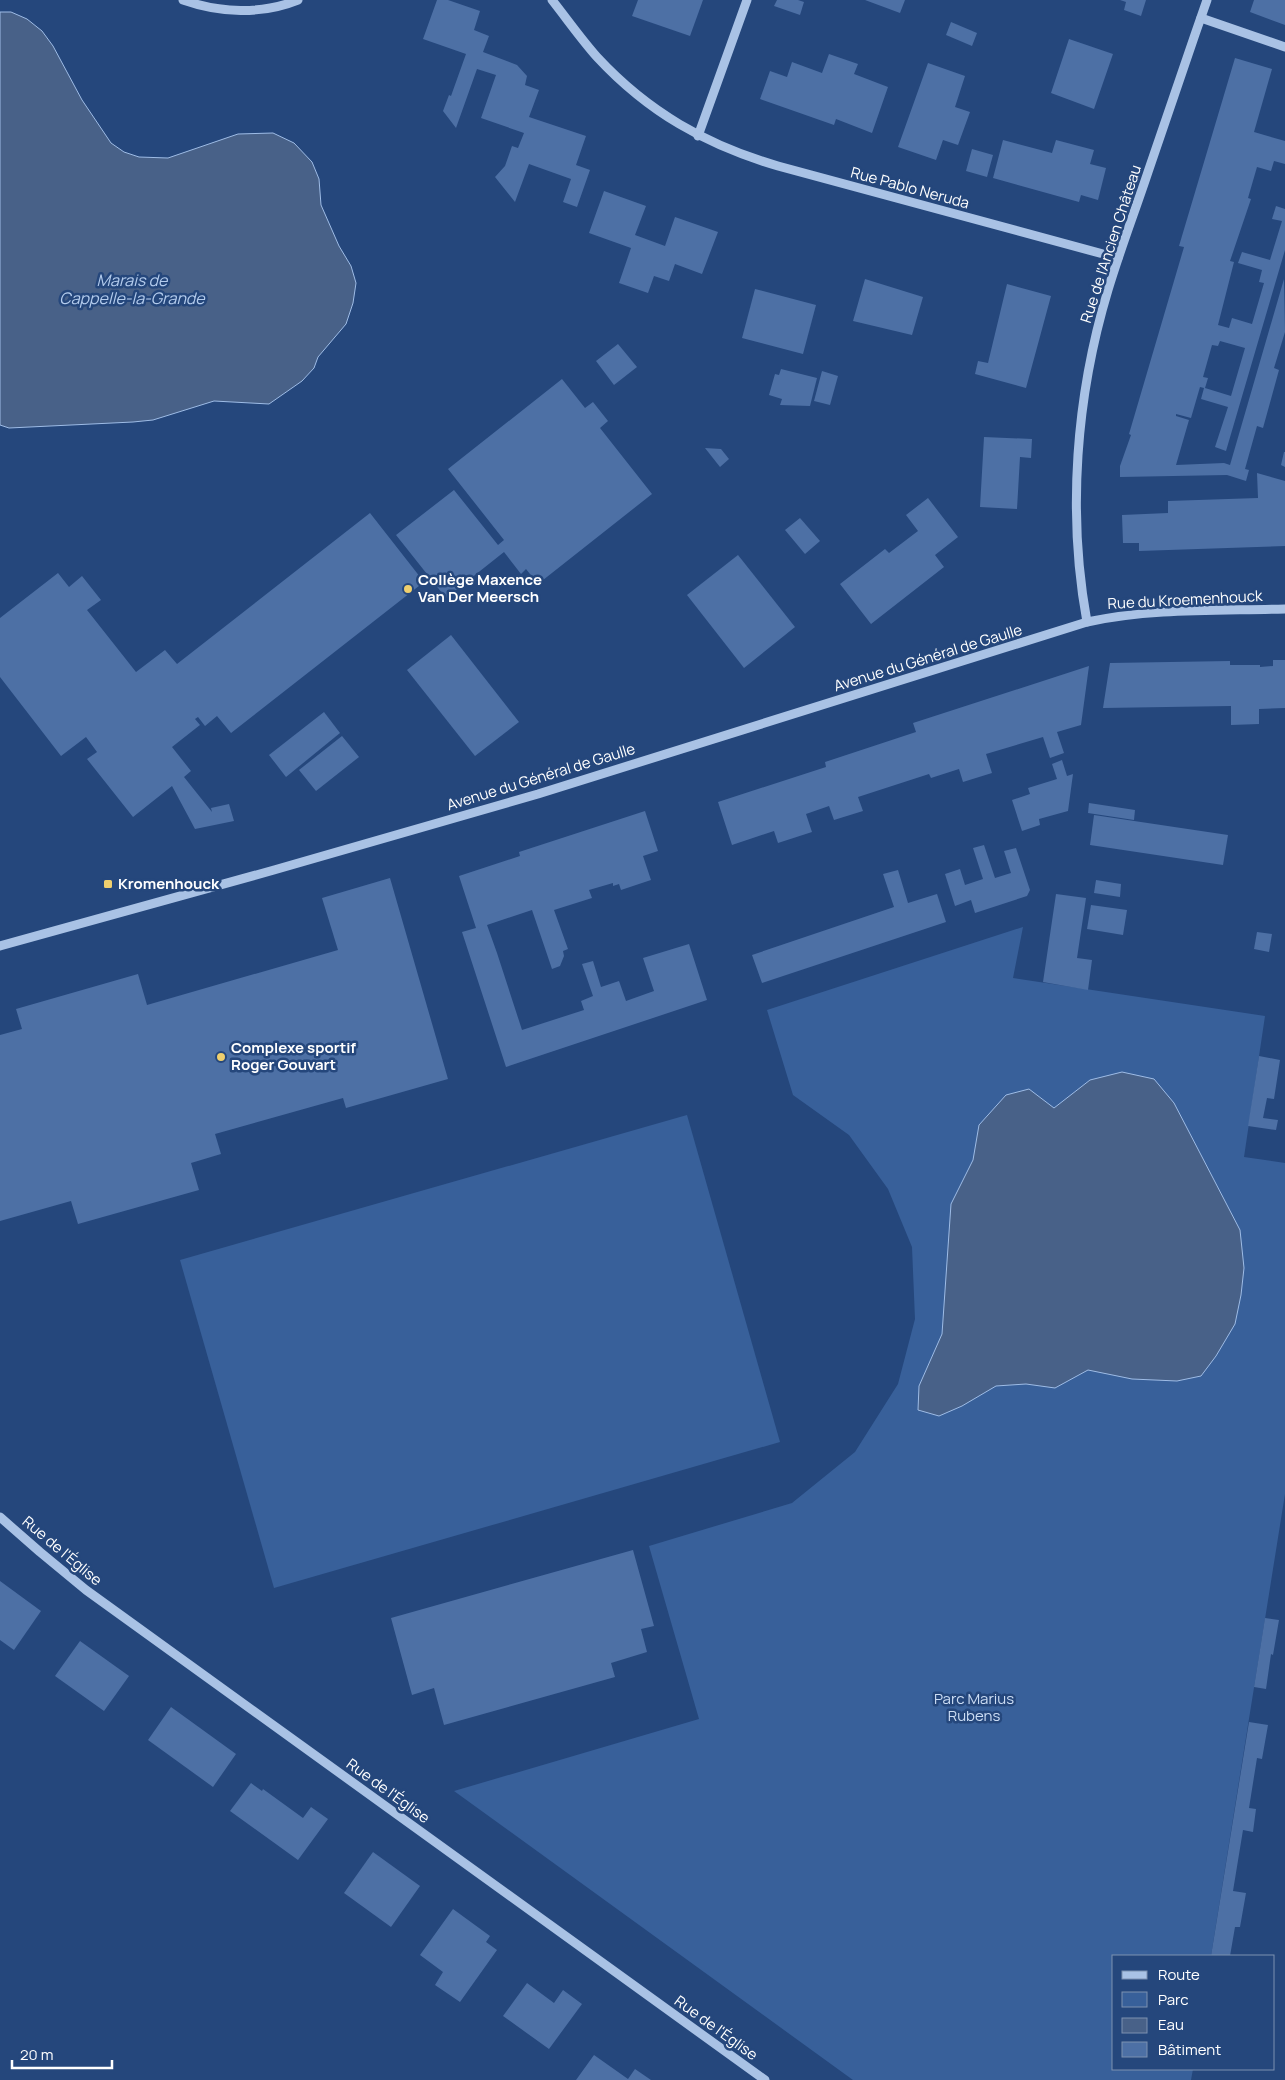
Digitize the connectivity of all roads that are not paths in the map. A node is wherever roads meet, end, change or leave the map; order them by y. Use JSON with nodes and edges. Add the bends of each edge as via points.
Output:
{"nodes":[{"id":1,"x":183,"y":0,"type":"edge"},
{"id":2,"x":298,"y":0,"type":"edge"},
{"id":3,"x":552,"y":0,"type":"edge"},
{"id":4,"x":748,"y":0,"type":"edge"},
{"id":5,"x":1207,"y":0,"type":"edge"},
{"id":6,"x":1201,"y":18,"type":"junction"},
{"id":7,"x":1285,"y":47,"type":"edge"},
{"id":8,"x":698,"y":136,"type":"junction"},
{"id":9,"x":1118,"y":258,"type":"junction"},
{"id":10,"x":1285,"y":609,"type":"edge"},
{"id":11,"x":1087,"y":622,"type":"junction"},
{"id":12,"x":0,"y":946,"type":"edge"},
{"id":13,"x":0,"y":1517,"type":"edge"},
{"id":14,"x":765,"y":2080,"type":"edge"}],
"edges":[{"from":1,"to":2,"type":"street","via":[[207,8],[233,11]]},
{"from":3,"to":8,"type":"street","name":"Rue Pablo Neruda","via":[[621,81],[665,116]]},
{"from":4,"to":8,"type":"street"},
{"from":5,"to":6,"type":"street","name":"Rue de l'Ancien Château"},
{"from":6,"to":7,"type":"street"},
{"from":6,"to":9,"type":"street","name":"Rue de l'Ancien Château"},
{"from":8,"to":9,"type":"street","name":"Rue Pablo Neruda","via":[[759,161]]},
{"from":9,"to":11,"type":"street","name":"Rue de l'Ancien Château","via":[[1089,368],[1079,448],[1077,551]]},
{"from":10,"to":11,"type":"street","name":"Rue du Kroemenhouck","via":[[1144,614]]},
{"from":11,"to":12,"type":"street","name":"Avenue du Général de Gaulle","via":[[512,801]]},
{"from":13,"to":14,"type":"street","name":"Rue de l'Église","via":[[86,1590]]}]}
